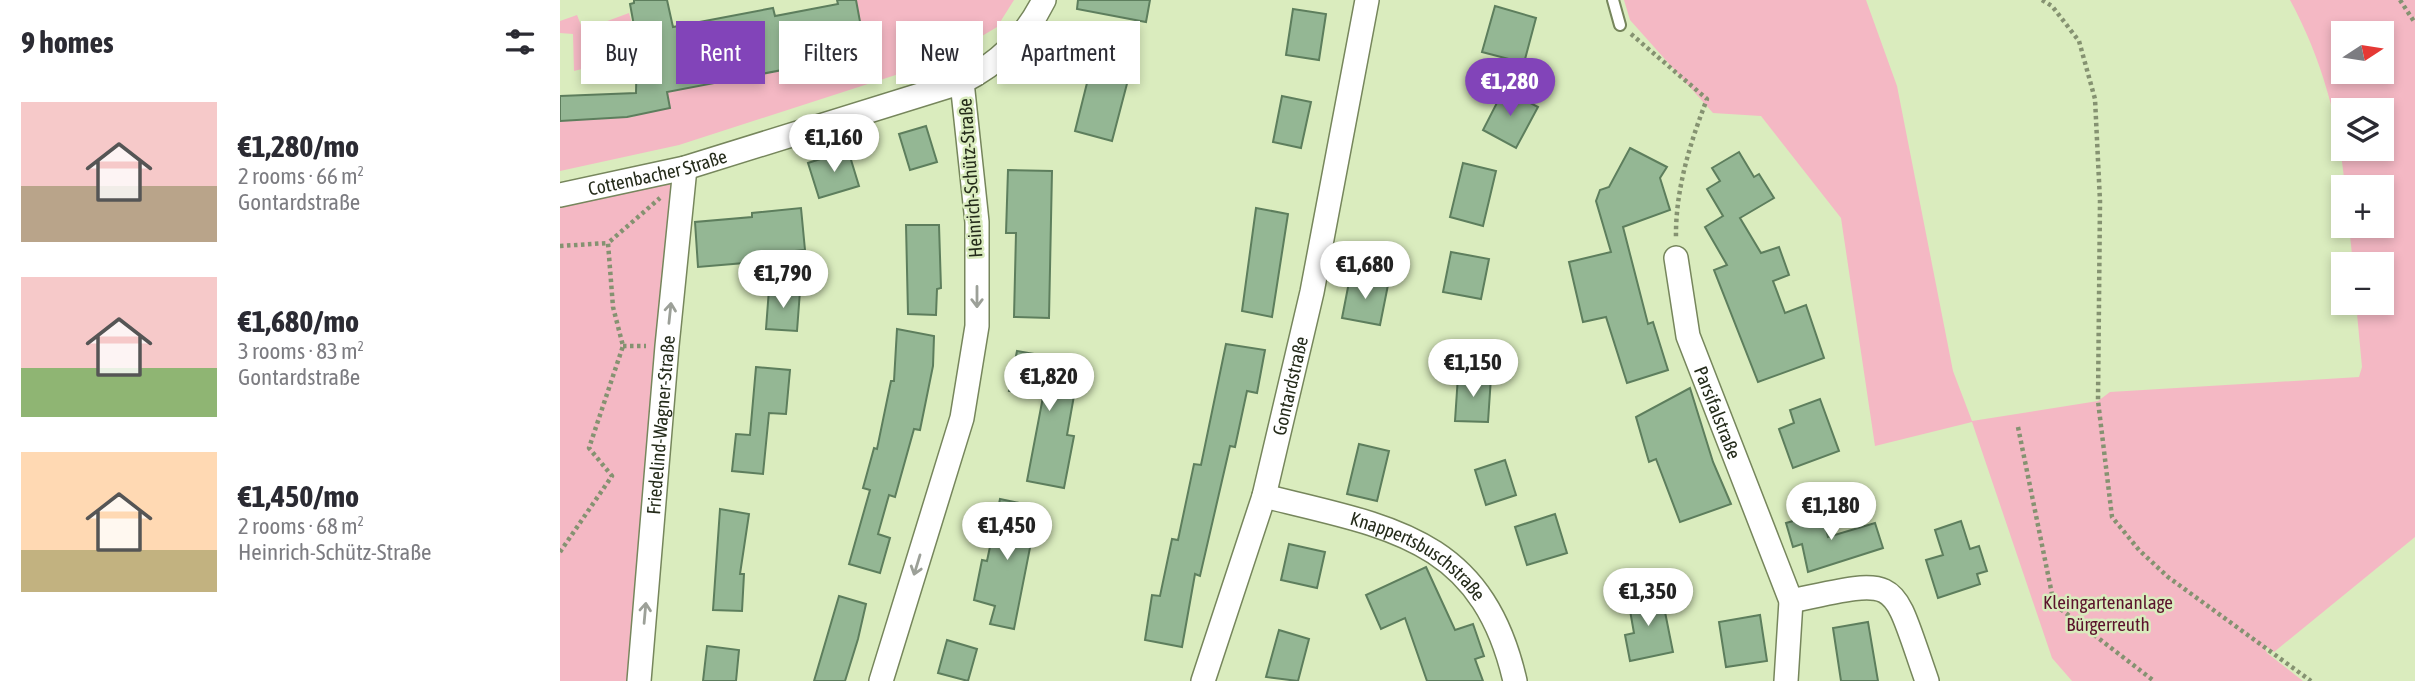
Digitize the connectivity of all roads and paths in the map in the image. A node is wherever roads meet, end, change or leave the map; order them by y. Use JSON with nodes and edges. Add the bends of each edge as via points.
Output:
{"nodes":[{"id":1,"x":1044,"y":0,"type":"edge"},
{"id":2,"x":1367,"y":0,"type":"edge"},
{"id":3,"x":1613,"y":0,"type":"edge"},
{"id":4,"x":2042,"y":0,"type":"edge"},
{"id":5,"x":2400,"y":0,"type":"edge"},
{"id":6,"x":2415,"y":23,"type":"edge"},
{"id":7,"x":1620,"y":25,"type":"joint"},
{"id":8,"x":983,"y":71,"type":"edge"},
{"id":9,"x":956,"y":84,"type":"edge"},
{"id":10,"x":962,"y":84,"type":"edge"},
{"id":11,"x":685,"y":173,"type":"junction"},
{"id":12,"x":560,"y":195,"type":"edge"},
{"id":13,"x":608,"y":243,"type":"junction"},
{"id":14,"x":560,"y":246,"type":"edge"},
{"id":15,"x":1676,"y":258,"type":"joint"},
{"id":16,"x":2018,"y":426,"type":"dead end"},
{"id":17,"x":1264,"y":496,"type":"junction"},
{"id":18,"x":560,"y":552,"type":"edge"},
{"id":19,"x":1791,"y":601,"type":"junction"},
{"id":20,"x":639,"y":681,"type":"edge"},
{"id":21,"x":881,"y":681,"type":"edge"},
{"id":22,"x":1203,"y":681,"type":"edge"},
{"id":23,"x":1516,"y":681,"type":"edge"},
{"id":24,"x":1786,"y":681,"type":"edge"},
{"id":25,"x":1927,"y":681,"type":"edge"},
{"id":26,"x":2154,"y":681,"type":"edge"},
{"id":27,"x":2311,"y":681,"type":"edge"}],
"edges":[{"from":1,"to":8,"type":"street","name":"Cottenbacher Straße","via":[[1024,33]]},
{"from":2,"to":17,"type":"street","name":"Gontardstraße","via":[[1312,292]]},
{"from":3,"to":7,"type":"lane"},
{"from":4,"to":27,"type":"path","via":[[2079,41],[2095,99],[2100,201],[2098,401],[2112,517],[2138,551],[2168,577]]},
{"from":5,"to":6,"type":"path"},
{"from":7,"to":15,"type":"path","via":[[1707,99],[1691,142],[1676,214]]},
{"from":9,"to":11,"type":"street","name":"Cottenbacher Straße"},
{"from":10,"to":21,"type":"street","name":"Heinrich-Schütz-Straße","one_way":true,"via":[[977,222],[977,326],[962,418]]},
{"from":11,"to":12,"type":"street","name":"Cottenbacher Straße"},
{"from":11,"to":13,"type":"path"},
{"from":20,"to":11,"type":"street","name":"Friedelind-Wagner-Straße","one_way":true},
{"from":13,"to":14,"type":"path"},
{"from":13,"to":18,"type":"path","via":[[613,307],[623,346],[589,448],[612,476]]},
{"from":15,"to":19,"type":"street","name":"Parsifalstraße","via":[[1688,336]]},
{"from":16,"to":26,"type":"path","via":[[2054,604]]},
{"from":17,"to":22,"type":"street","name":"Gontardstraße"},
{"from":17,"to":23,"type":"street","name":"Knappertsbuschstraße","via":[[1401,534],[1446,558],[1484,600]]},
{"from":19,"to":24,"type":"street","name":"Parsifalstraße"},
{"from":19,"to":25,"type":"street","via":[[1863,586],[1886,589],[1900,605]]}]}
